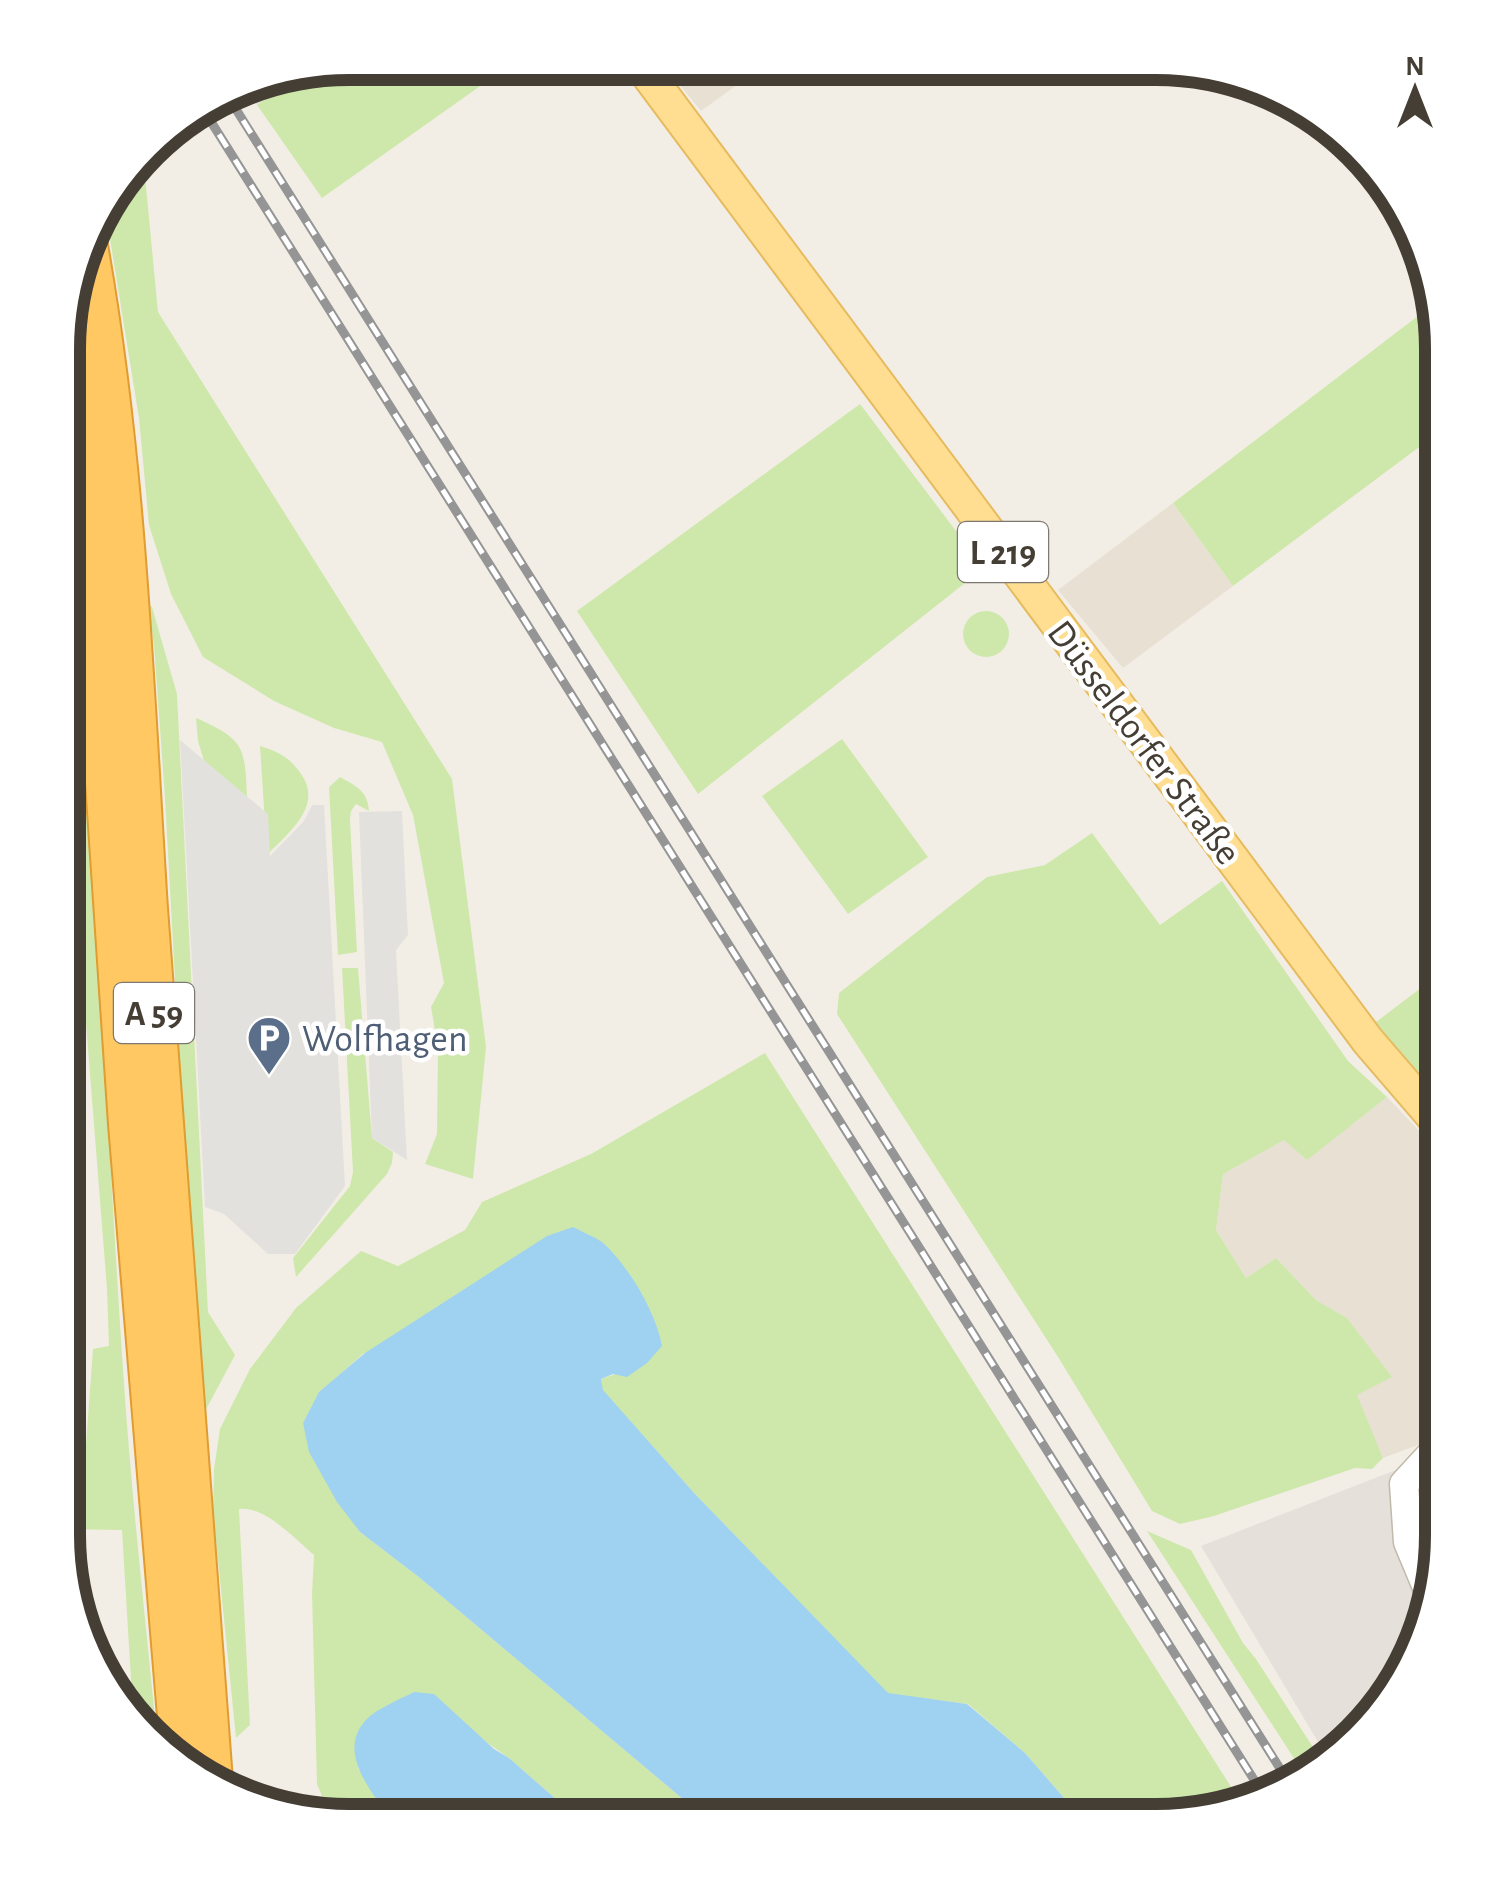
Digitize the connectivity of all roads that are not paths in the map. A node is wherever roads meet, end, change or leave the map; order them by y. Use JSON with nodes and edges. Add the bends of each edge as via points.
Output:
{"nodes":[{"id":1,"x":651,"y":80,"type":"edge"},
{"id":2,"x":91,"y":271,"type":"edge"},
{"id":3,"x":80,"y":429,"type":"edge"},
{"id":4,"x":1424,"y":1106,"type":"edge"},
{"id":5,"x":1424,"y":1462,"type":"edge"},
{"id":6,"x":1422,"y":1575,"type":"edge"},
{"id":7,"x":180,"y":1744,"type":"edge"},
{"id":8,"x":211,"y":1766,"type":"edge"}],
"edges":[{"from":1,"to":4,"type":"main road","name":"Düsseldorfer Straße","number":"L 219","via":[[1368,1041]]},
{"from":2,"to":8,"type":"highway","number":"A 59","via":[[124,546]]},
{"from":3,"to":7,"type":"highway","number":"A 59","via":[[128,1124]]},
{"from":5,"to":6,"type":"street","via":[[1404,1484],[1408,1542]]}]}
